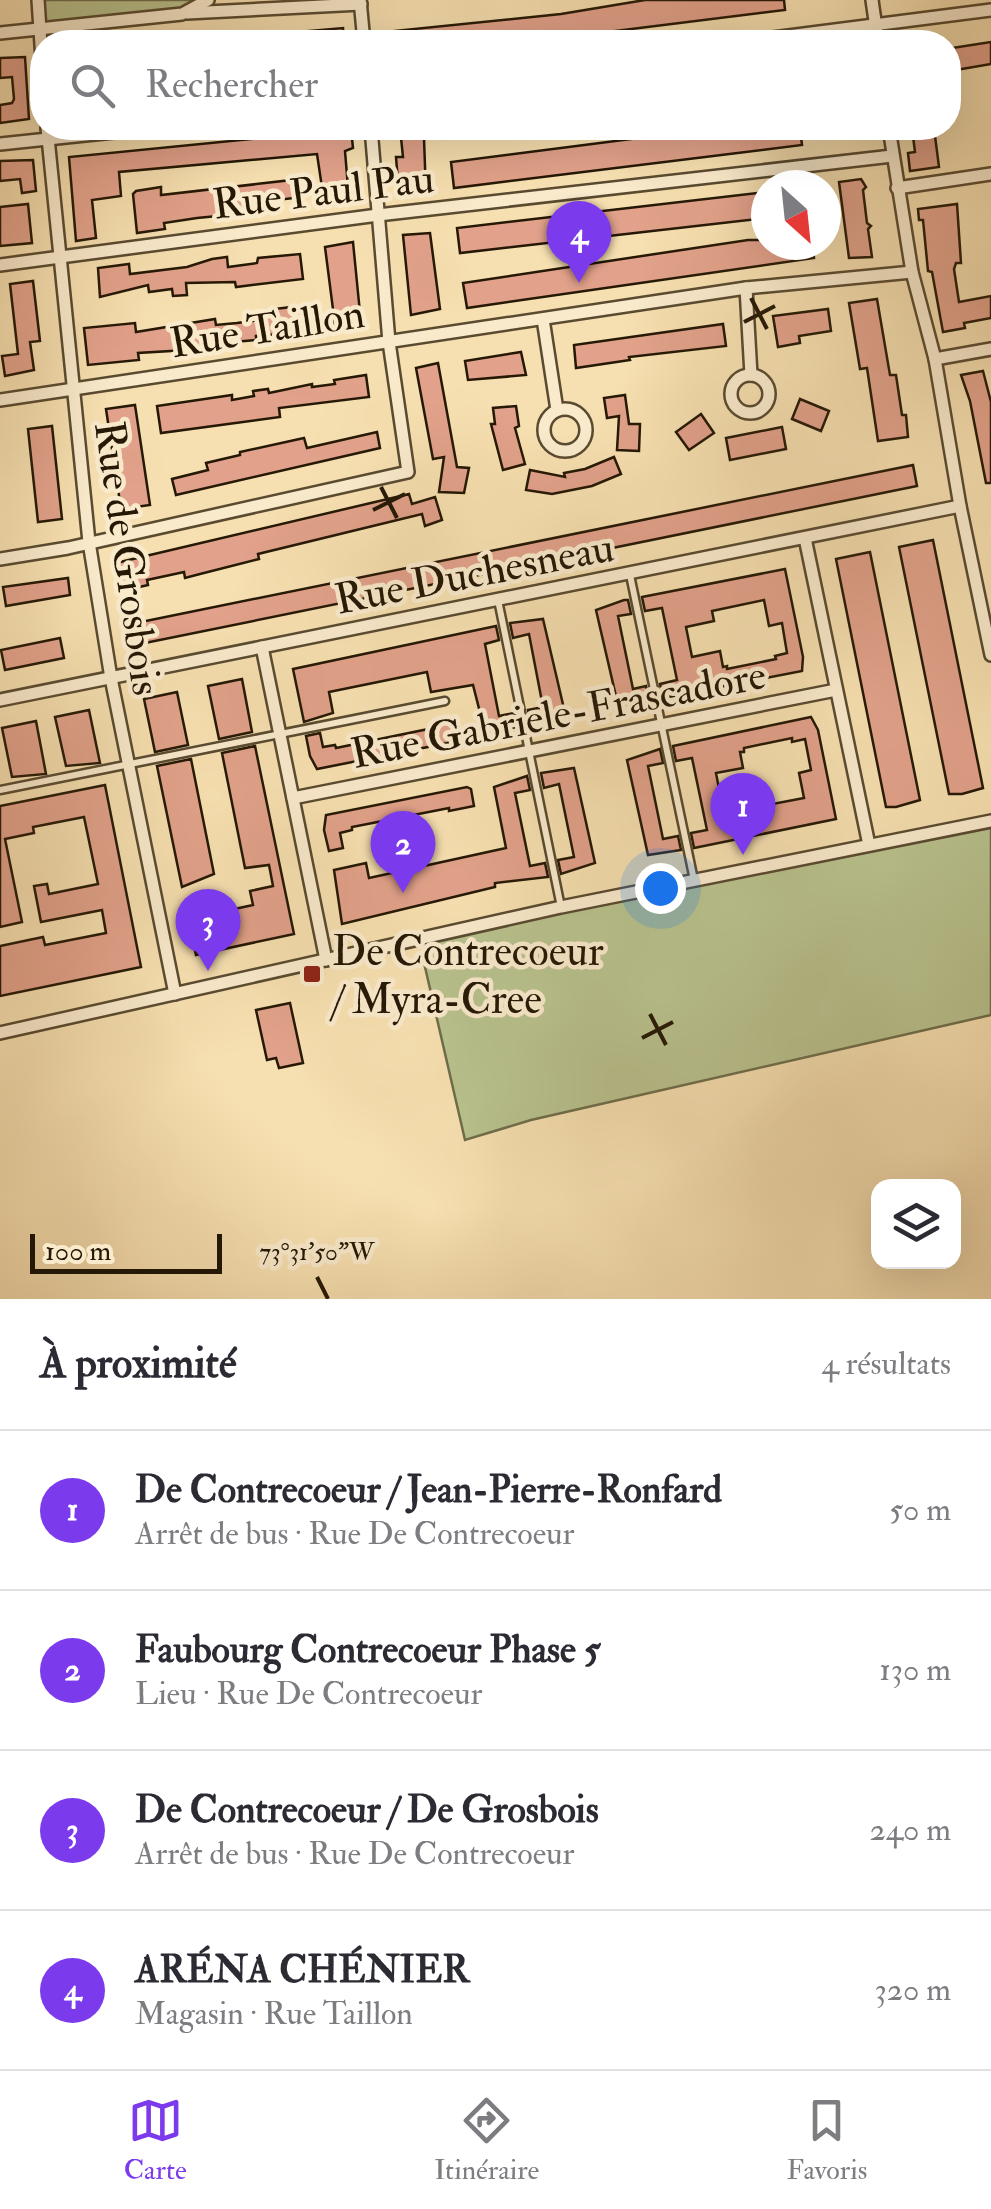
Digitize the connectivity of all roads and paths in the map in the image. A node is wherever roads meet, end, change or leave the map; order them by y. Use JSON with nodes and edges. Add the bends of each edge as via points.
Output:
{"nodes":[{"id":1,"x":38,"y":0,"type":"edge"},
{"id":2,"x":208,"y":0,"type":"edge"},
{"id":3,"x":872,"y":0,"type":"edge"},
{"id":4,"x":360,"y":2,"type":"edge"},
{"id":5,"x":991,"y":10,"type":"edge"},
{"id":6,"x":182,"y":14,"type":"junction"},
{"id":7,"x":876,"y":26,"type":"junction"},
{"id":8,"x":40,"y":29,"type":"junction"},
{"id":9,"x":363,"y":30,"type":"edge"},
{"id":10,"x":842,"y":30,"type":"edge"},
{"id":11,"x":876,"y":30,"type":"edge"},
{"id":12,"x":0,"y":33,"type":"edge"},
{"id":13,"x":30,"y":137,"type":"edge"},
{"id":14,"x":49,"y":140,"type":"edge"},
{"id":15,"x":372,"y":140,"type":"edge"},
{"id":16,"x":890,"y":140,"type":"edge"},
{"id":17,"x":0,"y":144,"type":"edge"},
{"id":18,"x":892,"y":156,"type":"junction"},
{"id":19,"x":991,"y":174,"type":"edge"},
{"id":20,"x":897,"y":188,"type":"junction"},
{"id":21,"x":378,"y":215,"type":"junction"},
{"id":22,"x":58,"y":258,"type":"junction"},
{"id":23,"x":0,"y":265,"type":"edge"},
{"id":24,"x":912,"y":272,"type":"junction"},
{"id":25,"x":746,"y":288,"type":"junction"},
{"id":26,"x":543,"y":319,"type":"junction"},
{"id":27,"x":389,"y":342,"type":"junction"},
{"id":28,"x":991,"y":349,"type":"edge"},
{"id":29,"x":935,"y":359,"type":"junction"},
{"id":30,"x":751,"y":376,"type":"dead end"},
{"id":31,"x":74,"y":390,"type":"junction"},
{"id":32,"x":0,"y":400,"type":"edge"},
{"id":33,"x":557,"y":410,"type":"dead end"},
{"id":34,"x":960,"y":506,"type":"junction"},
{"id":35,"x":805,"y":538,"type":"junction"},
{"id":36,"x":88,"y":542,"type":"junction"},
{"id":37,"x":0,"y":559,"type":"edge"},
{"id":38,"x":630,"y":575,"type":"junction"},
{"id":39,"x":498,"y":600,"type":"junction"},
{"id":40,"x":262,"y":647,"type":"junction"},
{"id":41,"x":991,"y":656,"type":"edge"},
{"id":42,"x":111,"y":678,"type":"junction"},
{"id":43,"x":836,"y":690,"type":"junction"},
{"id":44,"x":0,"y":700,"type":"edge"},
{"id":45,"x":445,"y":700,"type":"dead end"},
{"id":46,"x":663,"y":726,"type":"junction"},
{"id":47,"x":280,"y":734,"type":"junction"},
{"id":48,"x":529,"y":754,"type":"junction"},
{"id":49,"x":128,"y":765,"type":"junction"},
{"id":50,"x":0,"y":790,"type":"edge"},
{"id":51,"x":293,"y":798,"type":"junction"},
{"id":52,"x":991,"y":821,"type":"edge"},
{"id":53,"x":869,"y":845,"type":"junction"},
{"id":54,"x":694,"y":880,"type":"junction"},
{"id":55,"x":561,"y":907,"type":"junction"},
{"id":56,"x":326,"y":960,"type":"junction"},
{"id":57,"x":175,"y":994,"type":"junction"},
{"id":58,"x":0,"y":1033,"type":"edge"}],
"edges":[{"from":1,"to":8,"type":"street"},
{"from":2,"to":6,"type":"street"},
{"from":3,"to":7,"type":"street"},
{"from":4,"to":6,"type":"street"},
{"from":4,"to":9,"type":"street"},
{"from":5,"to":7,"type":"street"},
{"from":6,"to":8,"type":"street"},
{"from":7,"to":10,"type":"street"},
{"from":7,"to":11,"type":"street"},
{"from":8,"to":12,"type":"street"},
{"from":13,"to":17,"type":"street"},
{"from":14,"to":22,"type":"street","name":"Rue de Grosbois"},
{"from":15,"to":21,"type":"street"},
{"from":16,"to":18,"type":"street"},
{"from":18,"to":20,"type":"street"},
{"from":18,"to":21,"type":"street","name":"Rue Paul Pau"},
{"from":19,"to":20,"type":"street"},
{"from":20,"to":24,"type":"street"},
{"from":21,"to":22,"type":"street","name":"Rue Paul Pau"},
{"from":21,"to":27,"type":"street"},
{"from":22,"to":23,"type":"street","name":"Rue Paul Pau"},
{"from":22,"to":31,"type":"street","name":"Rue de Grosbois"},
{"from":24,"to":25,"type":"street","name":"Rue Taillon"},
{"from":24,"to":29,"type":"street"},
{"from":25,"to":26,"type":"street","name":"Rue Taillon"},
{"from":25,"to":30,"type":"street"},
{"from":26,"to":27,"type":"street","name":"Rue Taillon"},
{"from":26,"to":33,"type":"street"},
{"from":27,"to":31,"type":"street","name":"Rue Taillon"},
{"from":27,"to":36,"type":"street","via":[[408,472]]},
{"from":28,"to":29,"type":"street"},
{"from":29,"to":34,"type":"street"},
{"from":31,"to":32,"type":"street","name":"Rue Taillon"},
{"from":31,"to":36,"type":"street","name":"Rue de Grosbois"},
{"from":34,"to":35,"type":"street","name":"Rue Duchesneau"},
{"from":34,"to":41,"type":"street"},
{"from":35,"to":38,"type":"street","name":"Rue Duchesneau"},
{"from":35,"to":43,"type":"street"},
{"from":36,"to":37,"type":"street"},
{"from":36,"to":42,"type":"street","name":"Rue de Grosbois"},
{"from":38,"to":39,"type":"street","name":"Rue Duchesneau"},
{"from":38,"to":46,"type":"lane"},
{"from":39,"to":40,"type":"street","name":"Rue Duchesneau"},
{"from":39,"to":48,"type":"lane"},
{"from":40,"to":42,"type":"street","name":"Rue Duchesneau"},
{"from":40,"to":47,"type":"street"},
{"from":42,"to":44,"type":"street","name":"Rue Duchesneau"},
{"from":42,"to":49,"type":"street","name":"Rue de Grosbois"},
{"from":43,"to":46,"type":"street","name":"Rue Gabriele-Frascadore"},
{"from":43,"to":53,"type":"street"},
{"from":45,"to":47,"type":"lane"},
{"from":46,"to":48,"type":"street","name":"Rue Gabriele-Frascadore"},
{"from":46,"to":54,"type":"lane"},
{"from":47,"to":49,"type":"lane"},
{"from":47,"to":51,"type":"street"},
{"from":48,"to":51,"type":"street","name":"Rue Gabriele-Frascadore"},
{"from":48,"to":55,"type":"lane"},
{"from":49,"to":50,"type":"lane"},
{"from":49,"to":57,"type":"street","name":"Rue de Grosbois"},
{"from":51,"to":56,"type":"street"},
{"from":52,"to":53,"type":"street"},
{"from":53,"to":54,"type":"street"},
{"from":54,"to":55,"type":"street"},
{"from":55,"to":56,"type":"street"},
{"from":56,"to":57,"type":"street"},
{"from":57,"to":58,"type":"street"}]}
